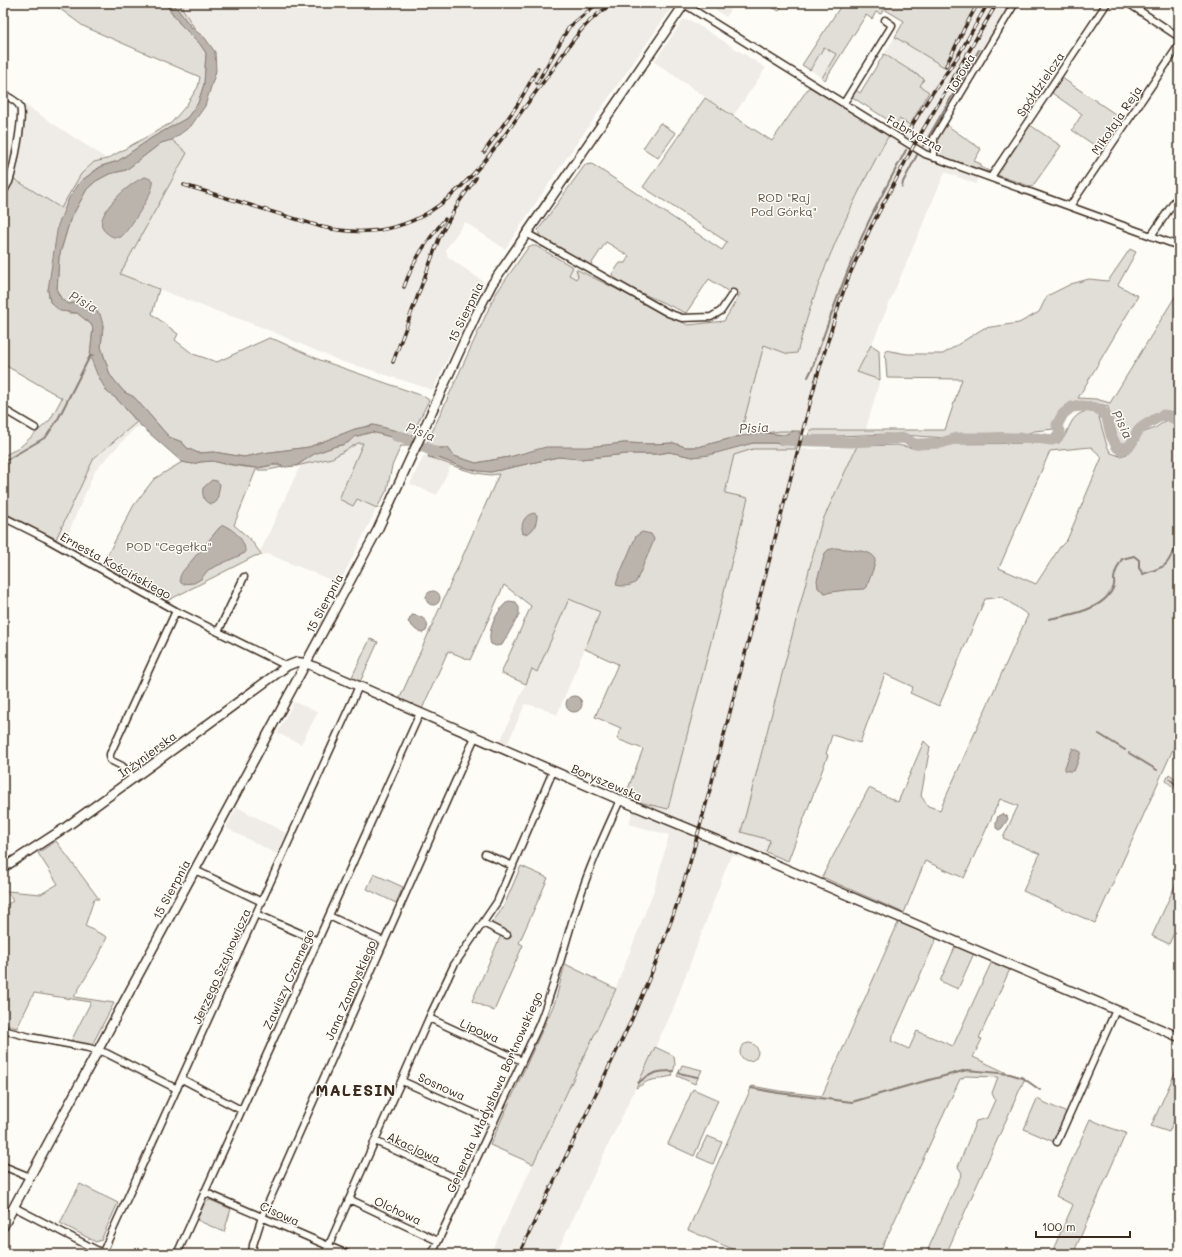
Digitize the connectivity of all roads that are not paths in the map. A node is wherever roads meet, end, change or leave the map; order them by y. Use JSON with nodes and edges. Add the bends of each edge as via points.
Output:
{"nodes":[{"id":1,"x":685,"y":3,"type":"edge"},
{"id":2,"x":1015,"y":3,"type":"edge"},
{"id":3,"x":1107,"y":3,"type":"edge"},
{"id":4,"x":1128,"y":3,"type":"edge"},
{"id":5,"x":885,"y":20,"type":"dead end"},
{"id":6,"x":1179,"y":37,"type":"edge"},
{"id":7,"x":1179,"y":45,"type":"edge"},
{"id":8,"x":3,"y":94,"type":"edge"},
{"id":9,"x":844,"y":103,"type":"junction"},
{"id":10,"x":934,"y":158,"type":"junction"},
{"id":11,"x":991,"y":177,"type":"junction"},
{"id":12,"x":3,"y":193,"type":"edge"},
{"id":13,"x":1179,"y":195,"type":"edge"},
{"id":14,"x":1070,"y":206,"type":"junction"},
{"id":15,"x":526,"y":233,"type":"junction"},
{"id":16,"x":1151,"y":236,"type":"junction"},
{"id":17,"x":1179,"y":246,"type":"edge"},
{"id":18,"x":733,"y":293,"type":"dead end"},
{"id":19,"x":3,"y":409,"type":"edge"},
{"id":20,"x":35,"y":428,"type":"dead end"},
{"id":21,"x":3,"y":517,"type":"edge"},
{"id":22,"x":244,"y":577,"type":"dead end"},
{"id":23,"x":176,"y":611,"type":"junction"},
{"id":24,"x":218,"y":632,"type":"junction"},
{"id":25,"x":306,"y":663,"type":"junction"},
{"id":26,"x":287,"y":666,"type":"junction"},
{"id":27,"x":359,"y":686,"type":"junction"},
{"id":28,"x":420,"y":713,"type":"junction"},
{"id":29,"x":475,"y":737,"type":"junction"},
{"id":30,"x":554,"y":771,"type":"junction"},
{"id":31,"x":134,"y":778,"type":"junction"},
{"id":32,"x":620,"y":800,"type":"junction"},
{"id":33,"x":485,"y":854,"type":"dead end"},
{"id":34,"x":513,"y":866,"type":"junction"},
{"id":35,"x":3,"y":868,"type":"edge"},
{"id":36,"x":195,"y":870,"type":"junction"},
{"id":37,"x":262,"y":902,"type":"junction"},
{"id":38,"x":256,"y":914,"type":"junction"},
{"id":39,"x":329,"y":916,"type":"junction"},
{"id":40,"x":483,"y":923,"type":"junction"},
{"id":41,"x":507,"y":935,"type":"dead end"},
{"id":42,"x":318,"y":941,"type":"junction"},
{"id":43,"x":384,"y":941,"type":"junction"},
{"id":44,"x":1116,"y":1010,"type":"junction"},
{"id":45,"x":429,"y":1018,"type":"junction"},
{"id":46,"x":3,"y":1030,"type":"edge"},
{"id":47,"x":1179,"y":1037,"type":"edge"},
{"id":48,"x":98,"y":1050,"type":"junction"},
{"id":49,"x":522,"y":1061,"type":"junction"},
{"id":50,"x":182,"y":1079,"type":"junction"},
{"id":51,"x":402,"y":1081,"type":"junction"},
{"id":52,"x":177,"y":1089,"type":"junction"},
{"id":53,"x":241,"y":1110,"type":"junction"},
{"id":54,"x":494,"y":1122,"type":"junction"},
{"id":55,"x":375,"y":1141,"type":"junction"},
{"id":56,"x":1057,"y":1142,"type":"dead end"},
{"id":57,"x":3,"y":1166,"type":"edge"},
{"id":58,"x":30,"y":1177,"type":"junction"},
{"id":59,"x":466,"y":1183,"type":"junction"},
{"id":60,"x":204,"y":1192,"type":"junction"},
{"id":61,"x":349,"y":1199,"type":"junction"},
{"id":62,"x":14,"y":1207,"type":"junction"},
{"id":63,"x":262,"y":1216,"type":"junction"},
{"id":64,"x":3,"y":1228,"type":"edge"},
{"id":65,"x":438,"y":1240,"type":"junction"},
{"id":66,"x":329,"y":1246,"type":"junction"},
{"id":67,"x":103,"y":1254,"type":"edge"},
{"id":68,"x":177,"y":1254,"type":"edge"},
{"id":69,"x":252,"y":1254,"type":"edge"},
{"id":70,"x":325,"y":1254,"type":"edge"},
{"id":71,"x":347,"y":1254,"type":"edge"},
{"id":72,"x":432,"y":1254,"type":"edge"}],
"edges":[{"from":1,"to":9,"type":"street","name":"Fabryczna"},
{"from":1,"to":15,"type":"main road","name":"15 Sierpnia"},
{"from":2,"to":10,"type":"street","name":"Torowa","via":[[934,138]]},
{"from":3,"to":11,"type":"street","name":"Spółdzielcza"},
{"from":4,"to":6,"type":"street"},
{"from":5,"to":9,"type":"street","via":[[891,28]]},
{"from":7,"to":14,"type":"street","name":"Mikołaja Reja"},
{"from":8,"to":12,"type":"street","via":[[18,104],[21,112],[12,172]]},
{"from":9,"to":10,"type":"street","name":"Fabryczna"},
{"from":10,"to":11,"type":"street","name":"Fabryczna"},
{"from":11,"to":14,"type":"street","name":"Fabryczna"},
{"from":13,"to":16,"type":"street"},
{"from":14,"to":16,"type":"street","name":"Fabryczna"},
{"from":15,"to":18,"type":"street","via":[[663,310],[682,318],[711,317],[721,311]]},
{"from":15,"to":25,"type":"main road","name":"15 Sierpnia","via":[[492,284],[477,313],[378,529]]},
{"from":16,"to":17,"type":"street","name":"Fabryczna"},
{"from":19,"to":20,"type":"street"},
{"from":21,"to":23,"type":"street","name":"Ernesta Kościńskiego"},
{"from":22,"to":24,"type":"street"},
{"from":23,"to":24,"type":"street","name":"Ernesta Kościńskiego"},
{"from":23,"to":31,"type":"street","via":[[110,754],[110,760],[122,766]]},
{"from":24,"to":26,"type":"street","name":"Ernesta Kościńskiego"},
{"from":25,"to":26,"type":"main road","name":"Inżynierska","via":[[297,662]]},
{"from":25,"to":27,"type":"main road","name":"Boryszewska"},
{"from":25,"to":36,"type":"main road","name":"15 Sierpnia"},
{"from":26,"to":31,"type":"main road","name":"Inżynierska"},
{"from":27,"to":28,"type":"main road","name":"Boryszewska"},
{"from":27,"to":37,"type":"street","name":"Jerzego Szajnowicza"},
{"from":28,"to":29,"type":"main road","name":"Boryszewska"},
{"from":28,"to":39,"type":"street","name":"Zawiszy Czarnego"},
{"from":29,"to":30,"type":"main road","name":"Boryszewska"},
{"from":29,"to":43,"type":"street","name":"Jana Zamoyskiego"},
{"from":30,"to":32,"type":"main road","name":"Boryszewska"},
{"from":30,"to":34,"type":"street"},
{"from":31,"to":35,"type":"main road","name":"Inżynierska"},
{"from":32,"to":44,"type":"main road","name":"Boryszewska"},
{"from":32,"to":49,"type":"street","name":"Generała Władysława Bortnowskiego","via":[[583,886],[549,998]]},
{"from":33,"to":34,"type":"street"},
{"from":34,"to":40,"type":"street","via":[[497,902]]},
{"from":36,"to":37,"type":"street"},
{"from":36,"to":48,"type":"main road","name":"15 Sierpnia"},
{"from":37,"to":38,"type":"street","name":"Jerzego Szajnowicza"},
{"from":38,"to":42,"type":"street"},
{"from":38,"to":50,"type":"street","name":"Jerzego Szajnowicza"},
{"from":39,"to":42,"type":"street","name":"Zawiszy Czarnego"},
{"from":39,"to":43,"type":"street"},
{"from":40,"to":41,"type":"street"},
{"from":40,"to":45,"type":"street","via":[[454,965]]},
{"from":42,"to":53,"type":"street","name":"Zawiszy Czarnego"},
{"from":43,"to":63,"type":"street","name":"Jana Zamoyskiego"},
{"from":44,"to":47,"type":"main road","name":"Boryszewska"},
{"from":44,"to":56,"type":"street"},
{"from":45,"to":49,"type":"street","name":"Lipowa"},
{"from":45,"to":51,"type":"street"},
{"from":46,"to":48,"type":"street"},
{"from":48,"to":52,"type":"street"},
{"from":48,"to":58,"type":"main road","name":"15 Sierpnia"},
{"from":49,"to":54,"type":"street","name":"Generała Władysława Bortnowskiego"},
{"from":50,"to":52,"type":"street","name":"Jerzego Szajnowicza"},
{"from":50,"to":53,"type":"street"},
{"from":51,"to":54,"type":"street","name":"Sosnowa"},
{"from":51,"to":55,"type":"street"},
{"from":52,"to":67,"type":"street","name":"Jerzego Szajnowicza"},
{"from":53,"to":60,"type":"street","name":"Zawiszy Czarnego"},
{"from":54,"to":59,"type":"street","name":"Generała Władysława Bortnowskiego"},
{"from":55,"to":59,"type":"street","name":"Akacjowa"},
{"from":55,"to":61,"type":"street"},
{"from":57,"to":58,"type":"street"},
{"from":58,"to":62,"type":"main road","name":"15 Sierpnia"},
{"from":59,"to":65,"type":"street","name":"Generała Władysława Bortnowskiego"},
{"from":60,"to":63,"type":"street","name":"Cisowa"},
{"from":60,"to":68,"type":"street","name":"Zawiszy Czarnego"},
{"from":61,"to":65,"type":"street","name":"Olchowa"},
{"from":61,"to":66,"type":"street"},
{"from":62,"to":64,"type":"main road","name":"15 Sierpnia"},
{"from":62,"to":67,"type":"street"},
{"from":63,"to":66,"type":"street","name":"Cisowa"},
{"from":63,"to":69,"type":"street","name":"Jana Zamoyskiego"},
{"from":65,"to":72,"type":"street","name":"Generała Władysława Bortnowskiego"},
{"from":66,"to":70,"type":"street"},
{"from":66,"to":71,"type":"street","name":"Cisowa"}]}
